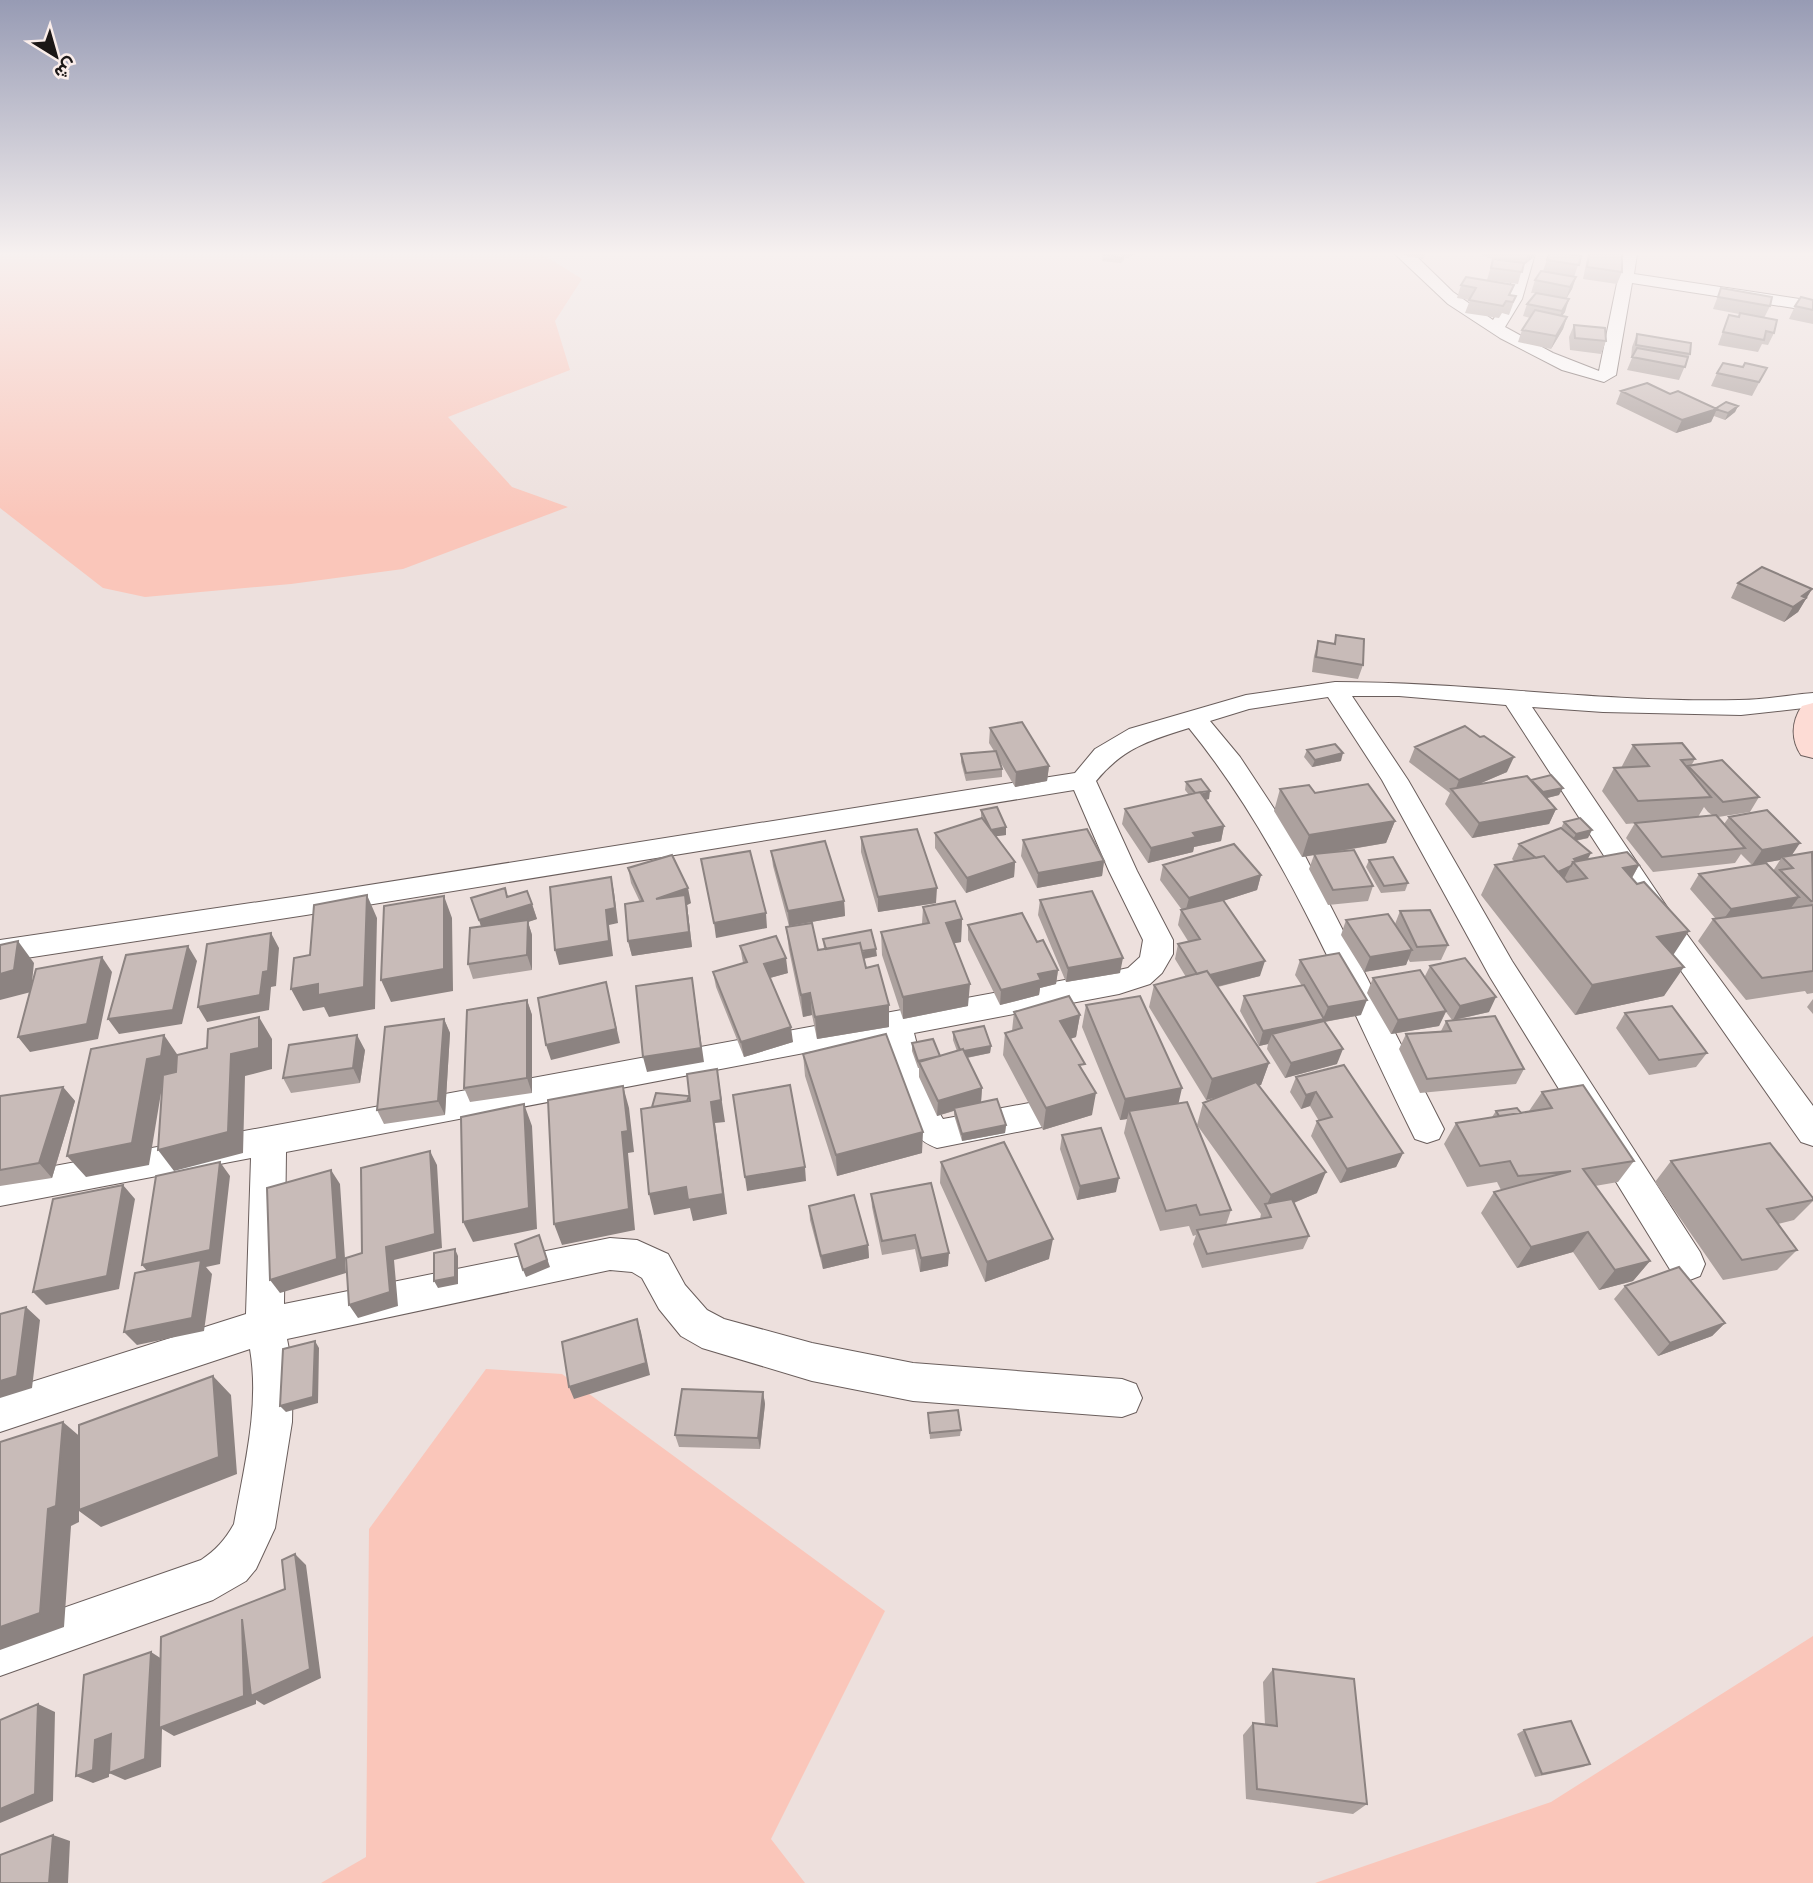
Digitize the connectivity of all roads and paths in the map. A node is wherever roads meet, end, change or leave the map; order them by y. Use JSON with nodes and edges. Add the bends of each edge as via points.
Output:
{"nodes":[{"id":1,"x":1524,"y":342,"type":"edge"},
{"id":2,"x":1613,"y":342,"type":"edge"},
{"id":3,"x":1335,"y":689,"type":"junction"},
{"id":4,"x":1514,"y":698,"type":"junction"},
{"id":5,"x":1813,"y":700,"type":"edge"},
{"id":6,"x":1813,"y":713,"type":"edge"},
{"id":7,"x":1194,"y":718,"type":"junction"},
{"id":8,"x":1813,"y":748,"type":"edge"},
{"id":9,"x":1083,"y":780,"type":"junction"},
{"id":10,"x":0,"y":951,"type":"edge"},
{"id":11,"x":896,"y":1023,"type":"junction"},
{"id":12,"x":1040,"y":1115,"type":"edge"},
{"id":13,"x":1427,"y":1129,"type":"dead end"},
{"id":14,"x":1813,"y":1132,"type":"edge"},
{"id":15,"x":269,"y":1142,"type":"junction"},
{"id":16,"x":0,"y":1191,"type":"edge"},
{"id":17,"x":1686,"y":1264,"type":"dead end"},
{"id":18,"x":265,"y":1326,"type":"junction"},
{"id":19,"x":1122,"y":1398,"type":"dead end"},
{"id":20,"x":0,"y":1412,"type":"edge"},
{"id":21,"x":0,"y":1653,"type":"edge"}],
"edges":[{"from":1,"to":2,"type":"street","via":[[1570,365],[1606,376]]},
{"from":3,"to":4,"type":"street"},
{"from":3,"to":7,"type":"street","via":[[1246,702]]},
{"from":3,"to":17,"type":"street","via":[[1395,780],[1501,969]]},
{"from":4,"to":5,"type":"street","via":[[1741,708]]},
{"from":4,"to":14,"type":"street","via":[[1585,813]]},
{"from":6,"to":8,"type":"main road","via":[[1809,731]]},
{"from":7,"to":9,"type":"street","via":[[1138,735],[1104,755]]},
{"from":7,"to":13,"type":"street","via":[[1231,763],[1290,854]]},
{"from":9,"to":10,"type":"street"},
{"from":9,"to":11,"type":"street","via":[[1158,940],[1158,954],[1151,965],[1139,976],[1119,982]]},
{"from":11,"to":12,"type":"street","via":[[917,1110],[930,1131],[937,1134]]},
{"from":11,"to":15,"type":"street"},
{"from":15,"to":16,"type":"street"},
{"from":15,"to":18,"type":"street"},
{"from":18,"to":19,"type":"street","via":[[610,1254],[637,1256],[655,1266],[672,1297],[695,1323],[716,1335],[812,1362],[913,1382]]},
{"from":18,"to":20,"type":"street"},
{"from":18,"to":21,"type":"street","via":[[273,1370],[272,1422],[254,1528],[241,1554],[213,1578]]}]}
